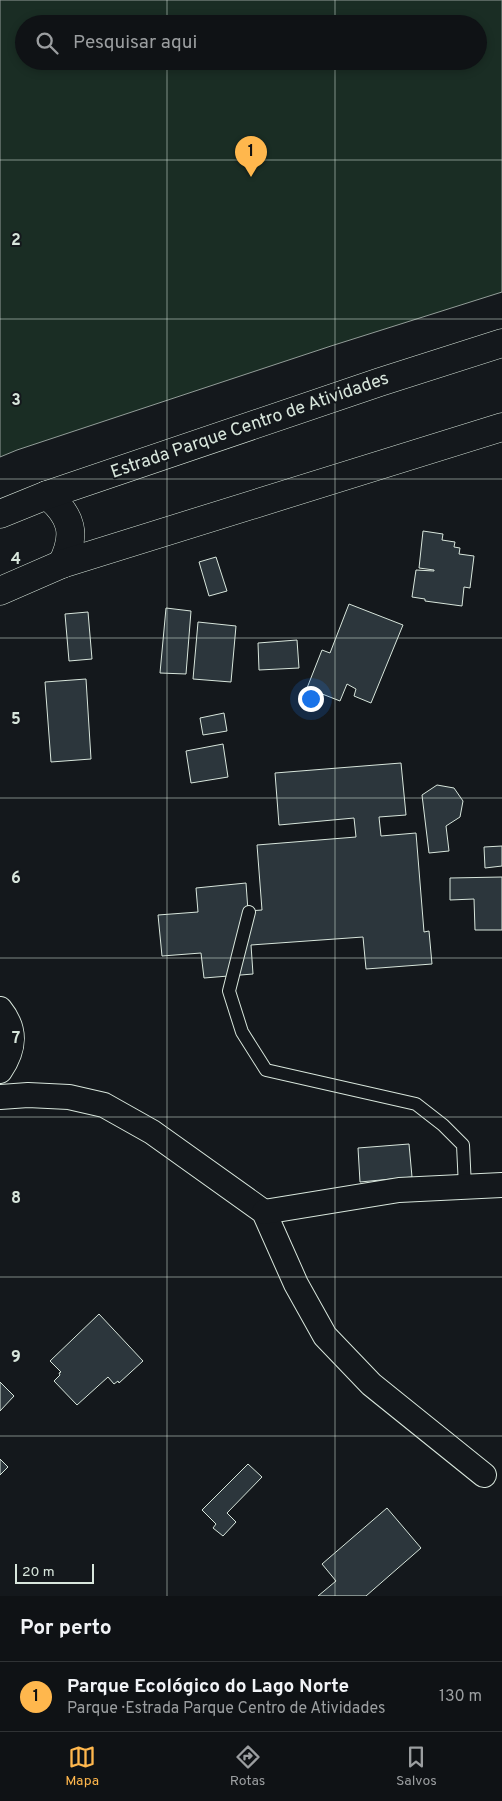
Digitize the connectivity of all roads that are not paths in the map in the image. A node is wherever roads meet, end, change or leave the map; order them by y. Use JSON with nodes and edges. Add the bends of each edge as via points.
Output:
{"nodes":[{"id":1,"x":502,"y":343,"type":"edge"},
{"id":2,"x":502,"y":427,"type":"edge"},
{"id":3,"x":47,"y":495,"type":"junction"},
{"id":4,"x":0,"y":514,"type":"edge"},
{"id":5,"x":62,"y":564,"type":"junction"},
{"id":6,"x":0,"y":591,"type":"edge"},
{"id":7,"x":249,"y":912,"type":"dead end"},
{"id":8,"x":0,"y":1008,"type":"edge"},
{"id":9,"x":0,"y":1071,"type":"edge"},
{"id":10,"x":0,"y":1097,"type":"edge"},
{"id":11,"x":502,"y":1185,"type":"edge"},
{"id":12,"x":466,"y":1187,"type":"junction"},
{"id":13,"x":264,"y":1212,"type":"junction"},
{"id":14,"x":484,"y":1476,"type":"dead end"}],
"edges":[{"from":1,"to":3,"type":"main road","name":"Estrada Parque Centro de Atividades"},
{"from":2,"to":5,"type":"main road"},
{"from":3,"to":4,"type":"main road","name":"Estrada Parque Centro de Atividades"},
{"from":3,"to":5,"type":"main road","via":[[59,505],[71,534],[69,550]]},
{"from":5,"to":6,"type":"main road"},
{"from":7,"to":12,"type":"lane","via":[[229,991],[242,1032],[266,1070],[416,1104],[463,1145]]},
{"from":8,"to":9,"type":"street","via":[[8,1018],[13,1037],[9,1058]]},
{"from":10,"to":13,"type":"street","via":[[28,1094],[69,1097],[104,1105],[152,1132]]},
{"from":11,"to":12,"type":"street"},
{"from":12,"to":13,"type":"street","via":[[399,1190]]},
{"from":13,"to":14,"type":"street","via":[[296,1284],[325,1336],[371,1384]]}]}
